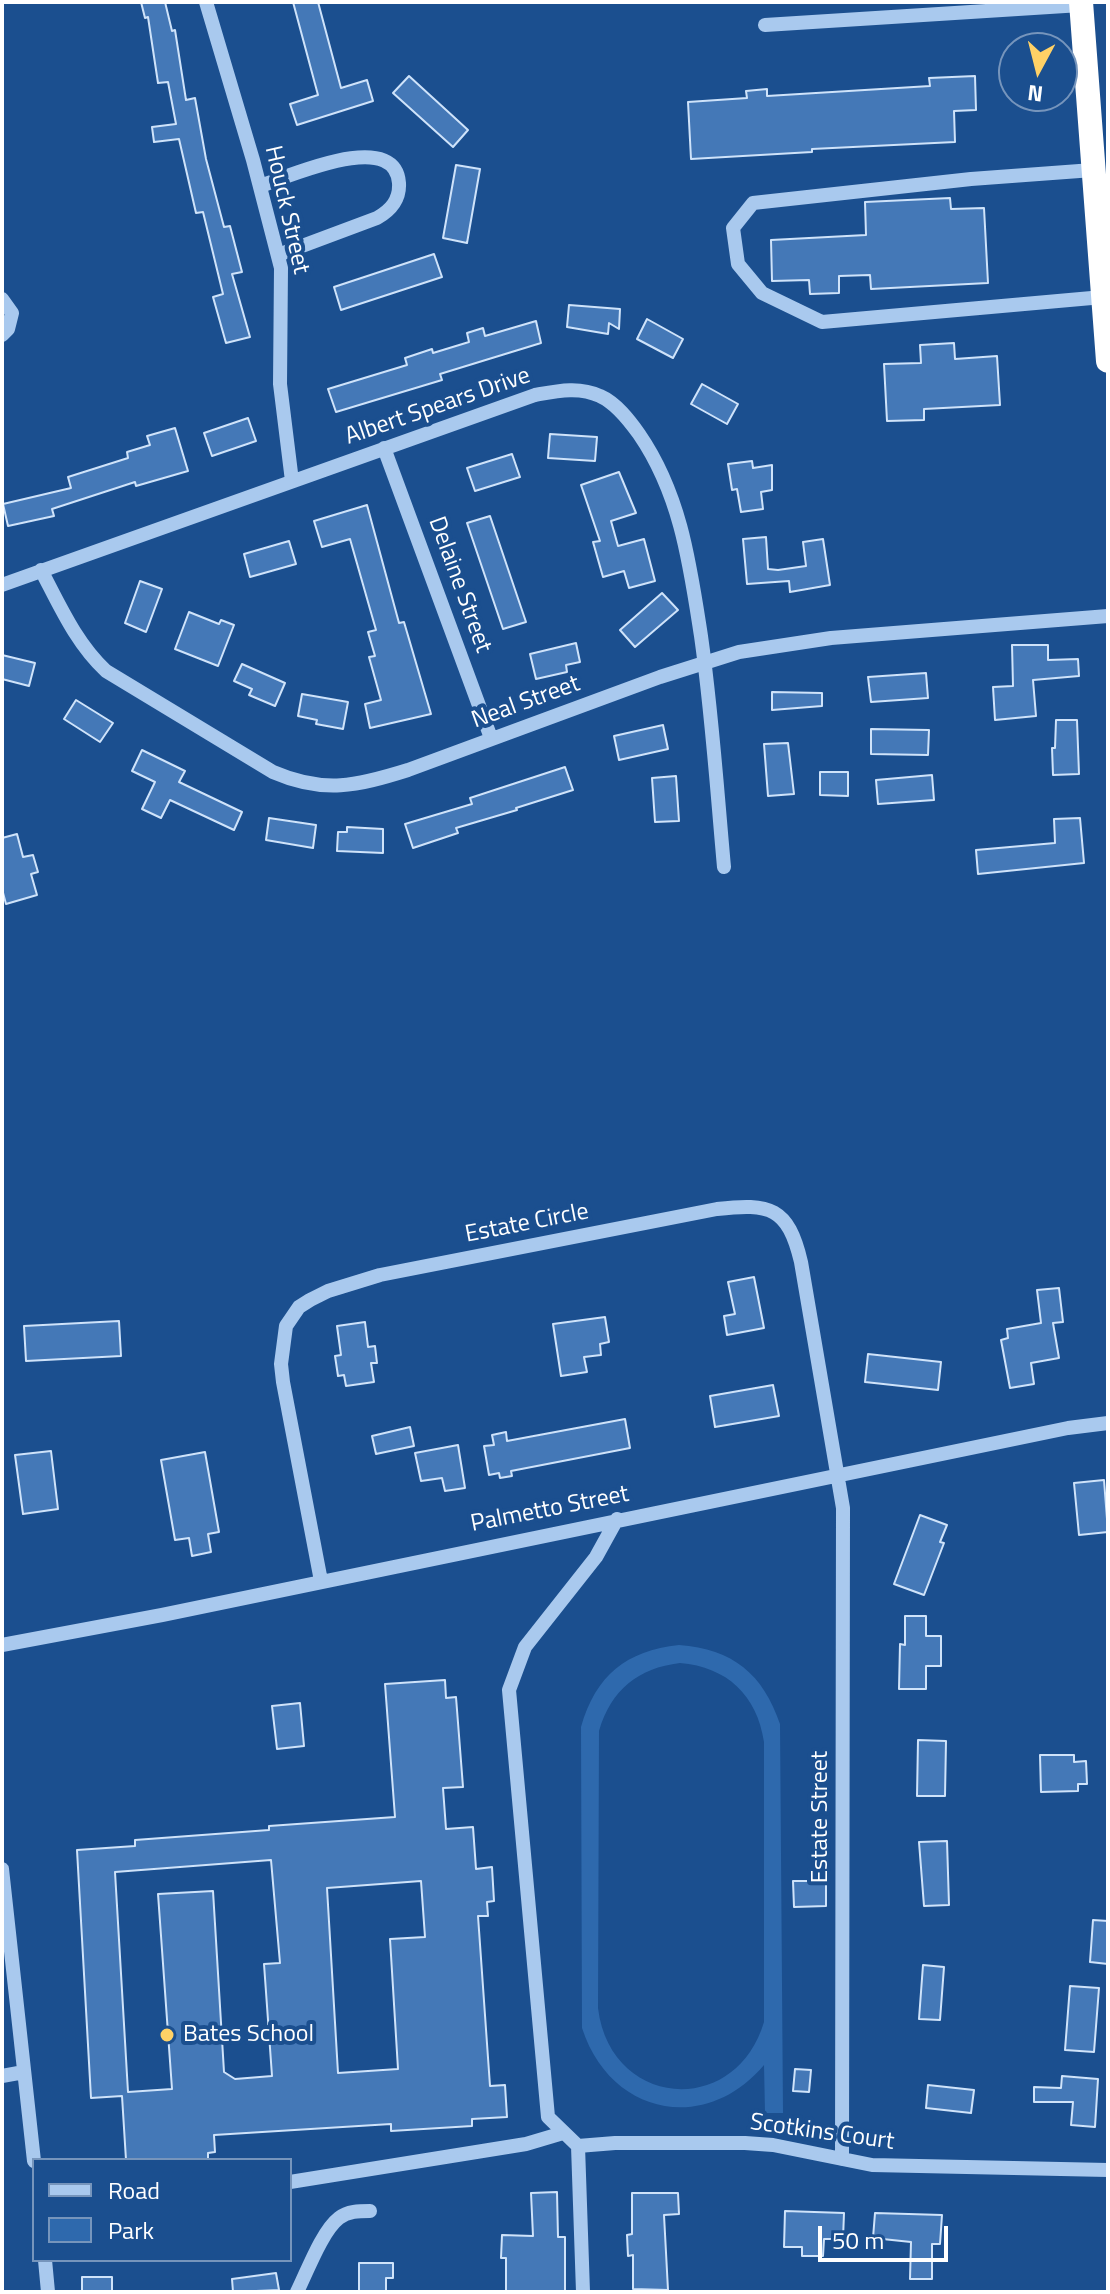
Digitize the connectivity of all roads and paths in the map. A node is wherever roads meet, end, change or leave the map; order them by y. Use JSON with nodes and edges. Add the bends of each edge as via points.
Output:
{"nodes":[{"id":1,"x":206,"y":2,"type":"edge"},
{"id":2,"x":1081,"y":3,"type":"edge"},
{"id":3,"x":765,"y":25,"type":"dead end"},
{"id":4,"x":1093,"y":170,"type":"junction"},
{"id":5,"x":260,"y":186,"type":"junction"},
{"id":6,"x":1102,"y":215,"type":"edge"},
{"id":7,"x":278,"y":255,"type":"junction"},
{"id":8,"x":1103,"y":297,"type":"junction"},
{"id":9,"x":2,"y":299,"type":"edge"},
{"id":10,"x":2,"y":335,"type":"edge"},
{"id":11,"x":1108,"y":361,"type":"edge"},
{"id":12,"x":384,"y":448,"type":"junction"},
{"id":13,"x":292,"y":481,"type":"junction"},
{"id":14,"x":41,"y":570,"type":"junction"},
{"id":15,"x":2,"y":585,"type":"edge"},
{"id":16,"x":1108,"y":616,"type":"edge"},
{"id":17,"x":705,"y":663,"type":"junction"},
{"id":18,"x":491,"y":738,"type":"junction"},
{"id":19,"x":724,"y":867,"type":"dead end"},
{"id":20,"x":1108,"y":1423,"type":"edge"},
{"id":21,"x":838,"y":1475,"type":"junction"},
{"id":22,"x":617,"y":1519,"type":"junction"},
{"id":23,"x":321,"y":1581,"type":"junction"},
{"id":24,"x":2,"y":1645,"type":"edge"},
{"id":25,"x":2,"y":1869,"type":"edge"},
{"id":26,"x":24,"y":2072,"type":"junction"},
{"id":27,"x":2,"y":2076,"type":"edge"},
{"id":28,"x":563,"y":2133,"type":"junction"},
{"id":29,"x":578,"y":2146,"type":"junction"},
{"id":30,"x":34,"y":2158,"type":"edge"},
{"id":31,"x":842,"y":2159,"type":"junction"},
{"id":32,"x":1108,"y":2170,"type":"edge"},
{"id":33,"x":292,"y":2182,"type":"edge"},
{"id":34,"x":370,"y":2211,"type":"dead end"},
{"id":35,"x":45,"y":2262,"type":"edge"},
{"id":36,"x":48,"y":2292,"type":"edge"},
{"id":37,"x":297,"y":2292,"type":"edge"},
{"id":38,"x":583,"y":2292,"type":"edge"}],
"edges":[{"from":1,"to":5,"type":"street","name":"Houck Street"},
{"from":2,"to":3,"type":"street"},
{"from":2,"to":4,"type":"highway"},
{"from":4,"to":6,"type":"highway"},
{"from":4,"to":8,"type":"street","via":[[753,203],[733,228],[738,264],[762,293],[822,322]]},
{"from":5,"to":7,"type":"street","name":"Houck Street"},
{"from":5,"to":7,"type":"street","via":[[359,155],[390,164],[398,175],[399,189],[387,212]]},
{"from":6,"to":8,"type":"highway"},
{"from":7,"to":13,"type":"street","name":"Houck Street","via":[[280,384]]},
{"from":8,"to":11,"type":"highway"},
{"from":9,"to":10,"type":"street","via":[[12,313]]},
{"from":12,"to":13,"type":"street","name":"Albert Spears Drive"},
{"from":12,"to":17,"type":"street","name":"Albert Spears Drive","via":[[535,395],[570,389],[604,397],[632,425],[669,489],[692,572]]},
{"from":12,"to":18,"type":"street","name":"Delaine Street"},
{"from":13,"to":14,"type":"street","name":"Albert Spears Drive"},
{"from":14,"to":15,"type":"street","name":"Albert Spears Drive"},
{"from":14,"to":18,"type":"street","name":"Neal Street","via":[[85,649],[106,671],[286,777],[329,787],[368,783]]},
{"from":16,"to":17,"type":"street","name":"Neal Street","via":[[820,639]]},
{"from":17,"to":18,"type":"street","name":"Neal Street"},
{"from":17,"to":19,"type":"street","name":"Albert Spears Drive"},
{"from":20,"to":21,"type":"street","name":"Palmetto Street"},
{"from":21,"to":22,"type":"street","name":"Palmetto Street"},
{"from":21,"to":23,"type":"street","name":"Estate Circle","via":[[796,1238],[792,1227],[771,1212],[759,1207],[717,1209],[380,1275],[310,1300],[286,1326],[283,1382]]},
{"from":21,"to":31,"type":"street","name":"Estate Street","via":[[843,1508]]},
{"from":22,"to":23,"type":"street","name":"Palmetto Street"},
{"from":22,"to":28,"type":"street","via":[[596,1557],[525,1647],[509,1690],[548,2117]]},
{"from":23,"to":24,"type":"street","name":"Palmetto Street"},
{"from":25,"to":26,"type":"street"},
{"from":26,"to":27,"type":"street"},
{"from":26,"to":30,"type":"street"},
{"from":28,"to":29,"type":"street"},
{"from":28,"to":33,"type":"street","via":[[526,2144]]},
{"from":29,"to":31,"type":"street","name":"Scotkins Court","via":[[773,2145]]},
{"from":29,"to":38,"type":"street"},
{"from":31,"to":32,"type":"street","name":"Scotkins Court","via":[[890,2166]]},
{"from":34,"to":37,"type":"street","via":[[341,2216],[331,2226]]},
{"from":35,"to":36,"type":"street"}]}
